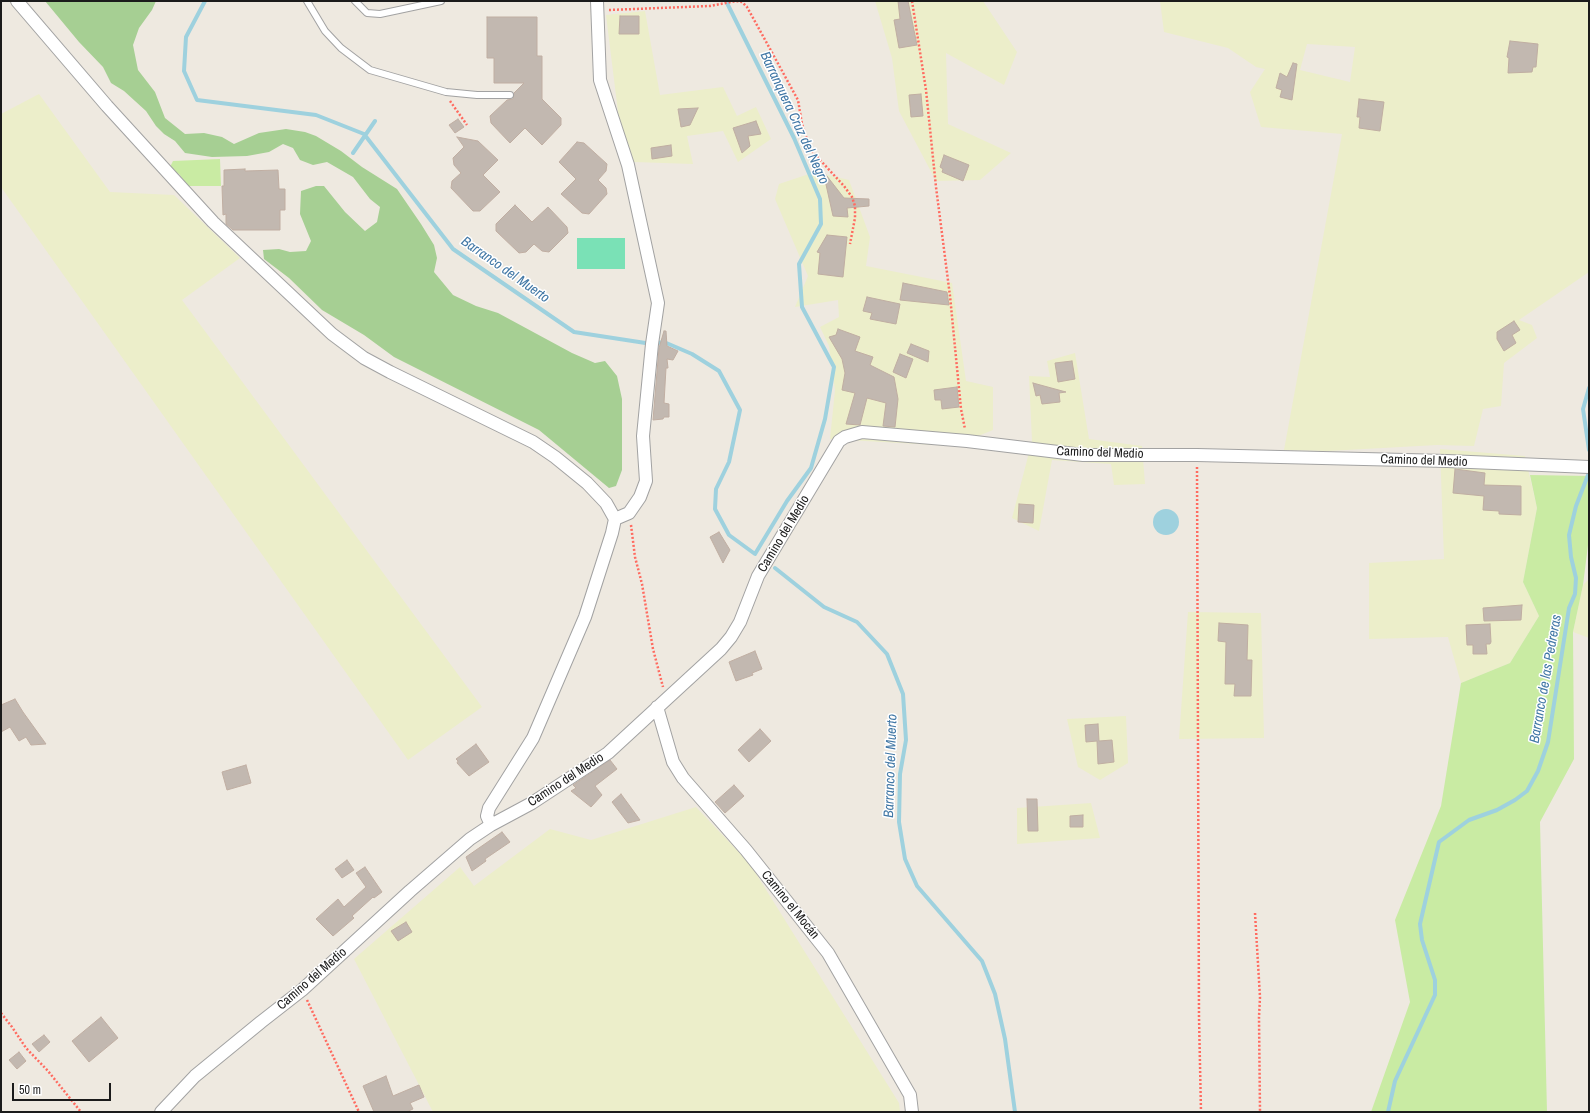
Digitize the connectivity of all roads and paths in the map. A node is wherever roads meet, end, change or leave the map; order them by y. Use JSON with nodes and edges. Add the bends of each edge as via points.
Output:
{"nodes":[{"id":1,"x":17,"y":1,"type":"edge"},
{"id":2,"x":307,"y":1,"type":"edge"},
{"id":3,"x":355,"y":1,"type":"edge"},
{"id":4,"x":441,"y":1,"type":"edge"},
{"id":5,"x":912,"y":1,"type":"edge"},
{"id":6,"x":596,"y":6,"type":"edge"},
{"id":7,"x":446,"y":92,"type":"junction"},
{"id":8,"x":510,"y":95,"type":"dead end"},
{"id":9,"x":467,"y":125,"type":"dead end"},
{"id":10,"x":850,"y":244,"type":"dead end"},
{"id":11,"x":967,"y":441,"type":"junction"},
{"id":12,"x":1197,"y":455,"type":"junction"},
{"id":13,"x":1589,"y":467,"type":"edge"},
{"id":14,"x":630,"y":513,"type":"junction"},
{"id":15,"x":615,"y":519,"type":"junction"},
{"id":16,"x":667,"y":699,"type":"junction"},
{"id":17,"x":657,"y":707,"type":"junction"},
{"id":18,"x":491,"y":825,"type":"junction"},
{"id":19,"x":1255,"y":913,"type":"dead end"},
{"id":20,"x":302,"y":990,"type":"junction"},
{"id":21,"x":1,"y":1013,"type":"edge"},
{"id":22,"x":81,"y":1112,"type":"edge"},
{"id":23,"x":161,"y":1112,"type":"edge"},
{"id":24,"x":359,"y":1112,"type":"edge"},
{"id":25,"x":912,"y":1112,"type":"edge"},
{"id":26,"x":1201,"y":1112,"type":"edge"},
{"id":27,"x":1260,"y":1112,"type":"edge"}],
"edges":[{"from":1,"to":15,"type":"street","via":[[107,106],[213,222],[332,334],[364,358],[533,442],[556,457],[606,503]]},
{"from":2,"to":7,"type":"lane","via":[[325,31],[341,48],[370,70]]},
{"from":3,"to":4,"type":"lane","via":[[367,13],[380,14]]},
{"from":5,"to":11,"type":"path","via":[[926,90],[961,409]]},
{"from":6,"to":10,"type":"path","via":[[710,6],[742,2],[798,100],[810,149],[852,197],[855,218]]},
{"from":6,"to":14,"type":"street","via":[[600,80],[628,165],[658,303],[643,436],[646,481]]},
{"from":7,"to":8,"type":"lane"},
{"from":7,"to":9,"type":"path"},
{"from":11,"to":12,"type":"street","name":"Camino del Medio","via":[[1083,455]]},
{"from":11,"to":16,"type":"street","name":"Camino del Medio","via":[[862,432],[839,441],[758,576],[740,622],[731,637]]},
{"from":12,"to":13,"type":"street","name":"Camino del Medio"},
{"from":12,"to":26,"type":"path"},
{"from":14,"to":15,"type":"street"},
{"from":14,"to":16,"type":"path","via":[[635,558],[653,649]]},
{"from":15,"to":18,"type":"street","via":[[585,617],[533,738],[489,808]]},
{"from":16,"to":17,"type":"street","name":"Camino del Medio"},
{"from":17,"to":18,"type":"street","name":"Camino del Medio","via":[[608,753],[532,803]]},
{"from":17,"to":25,"type":"street","name":"Camino el Mocán","via":[[673,762],[828,953],[910,1095]]},
{"from":18,"to":20,"type":"street","name":"Camino del Medio","via":[[470,839],[410,891]]},
{"from":19,"to":27,"type":"path","via":[[1260,997]]},
{"from":20,"to":23,"type":"street","name":"Camino del Medio","via":[[195,1076]]},
{"from":20,"to":24,"type":"path"},
{"from":21,"to":22,"type":"path","via":[[26,1048]]}]}
